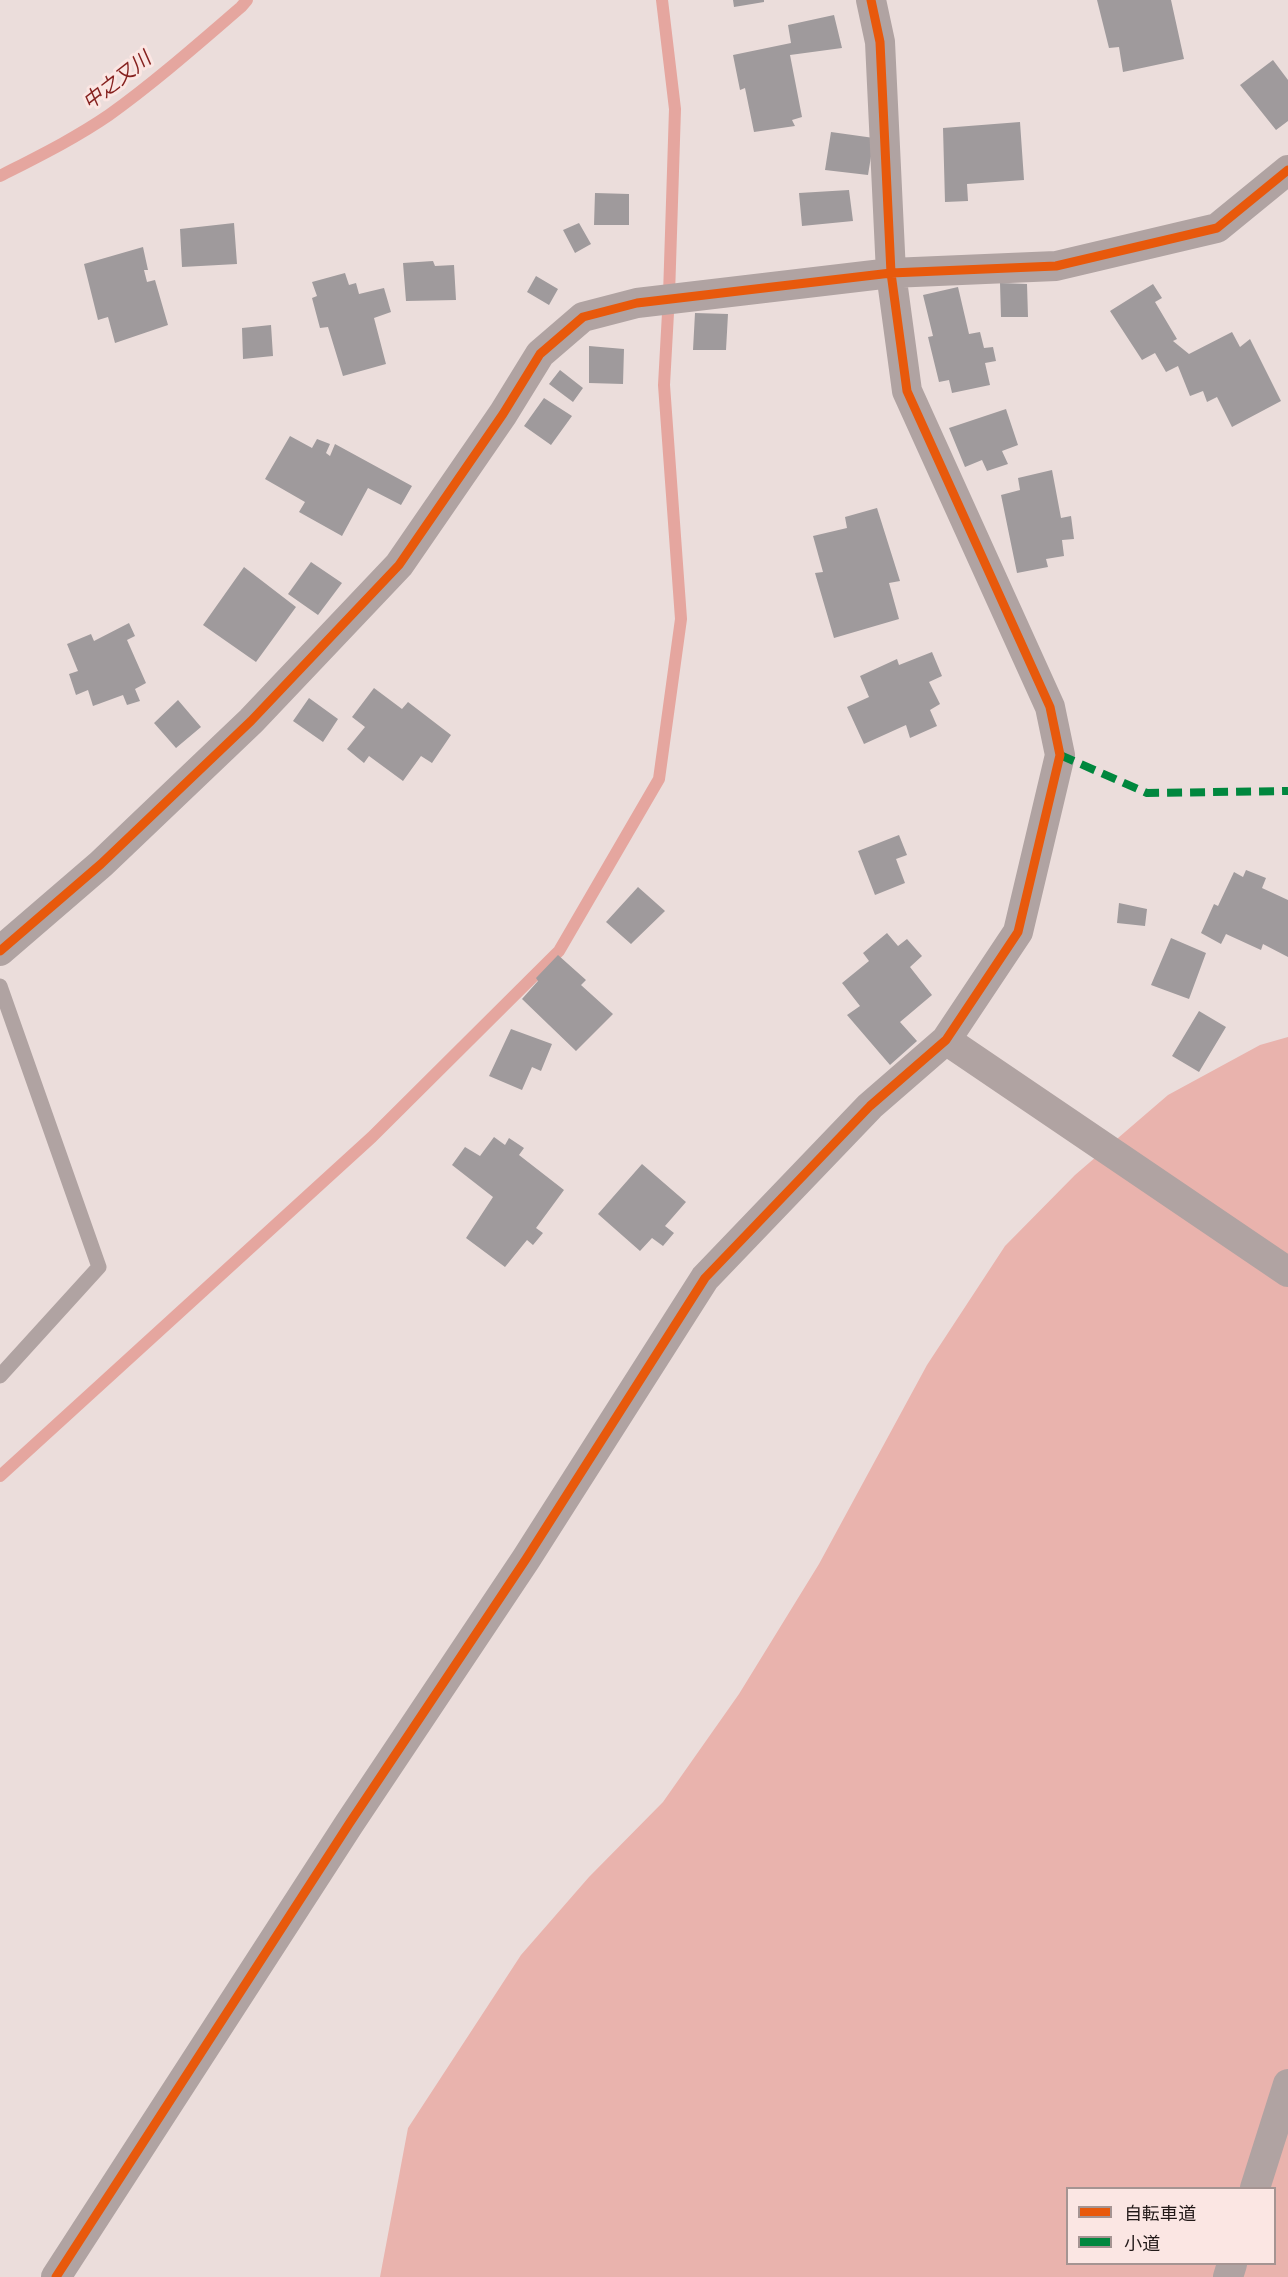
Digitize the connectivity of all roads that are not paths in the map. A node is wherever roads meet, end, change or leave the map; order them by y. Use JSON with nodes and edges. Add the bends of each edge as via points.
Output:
{"nodes":[{"id":1,"x":871,"y":0,"type":"edge"},
{"id":2,"x":1288,"y":170,"type":"edge"},
{"id":3,"x":891,"y":273,"type":"junction"},
{"id":4,"x":0,"y":951,"type":"edge"},
{"id":5,"x":0,"y":986,"type":"edge"},
{"id":6,"x":945,"y":1040,"type":"junction"},
{"id":7,"x":1288,"y":1272,"type":"edge"},
{"id":8,"x":0,"y":1376,"type":"edge"},
{"id":9,"x":1288,"y":2085,"type":"edge"},
{"id":10,"x":1255,"y":2187,"type":"edge"},
{"id":11,"x":56,"y":2277,"type":"edge"}],
"edges":[{"from":1,"to":3,"type":"street","via":[[880,42]]},
{"from":2,"to":3,"type":"street","via":[[1217,228],[1056,266]]},
{"from":3,"to":4,"type":"street","via":[[637,303],[583,317],[540,354],[399,565],[251,722],[101,864]]},
{"from":3,"to":6,"type":"street","via":[[907,391],[1050,707],[1060,755],[1018,932]]},
{"from":5,"to":8,"type":"lane","via":[[99,1267]]},
{"from":6,"to":7,"type":"street"},
{"from":6,"to":11,"type":"street","via":[[870,1106],[705,1278]]},
{"from":9,"to":10,"type":"street"}]}
